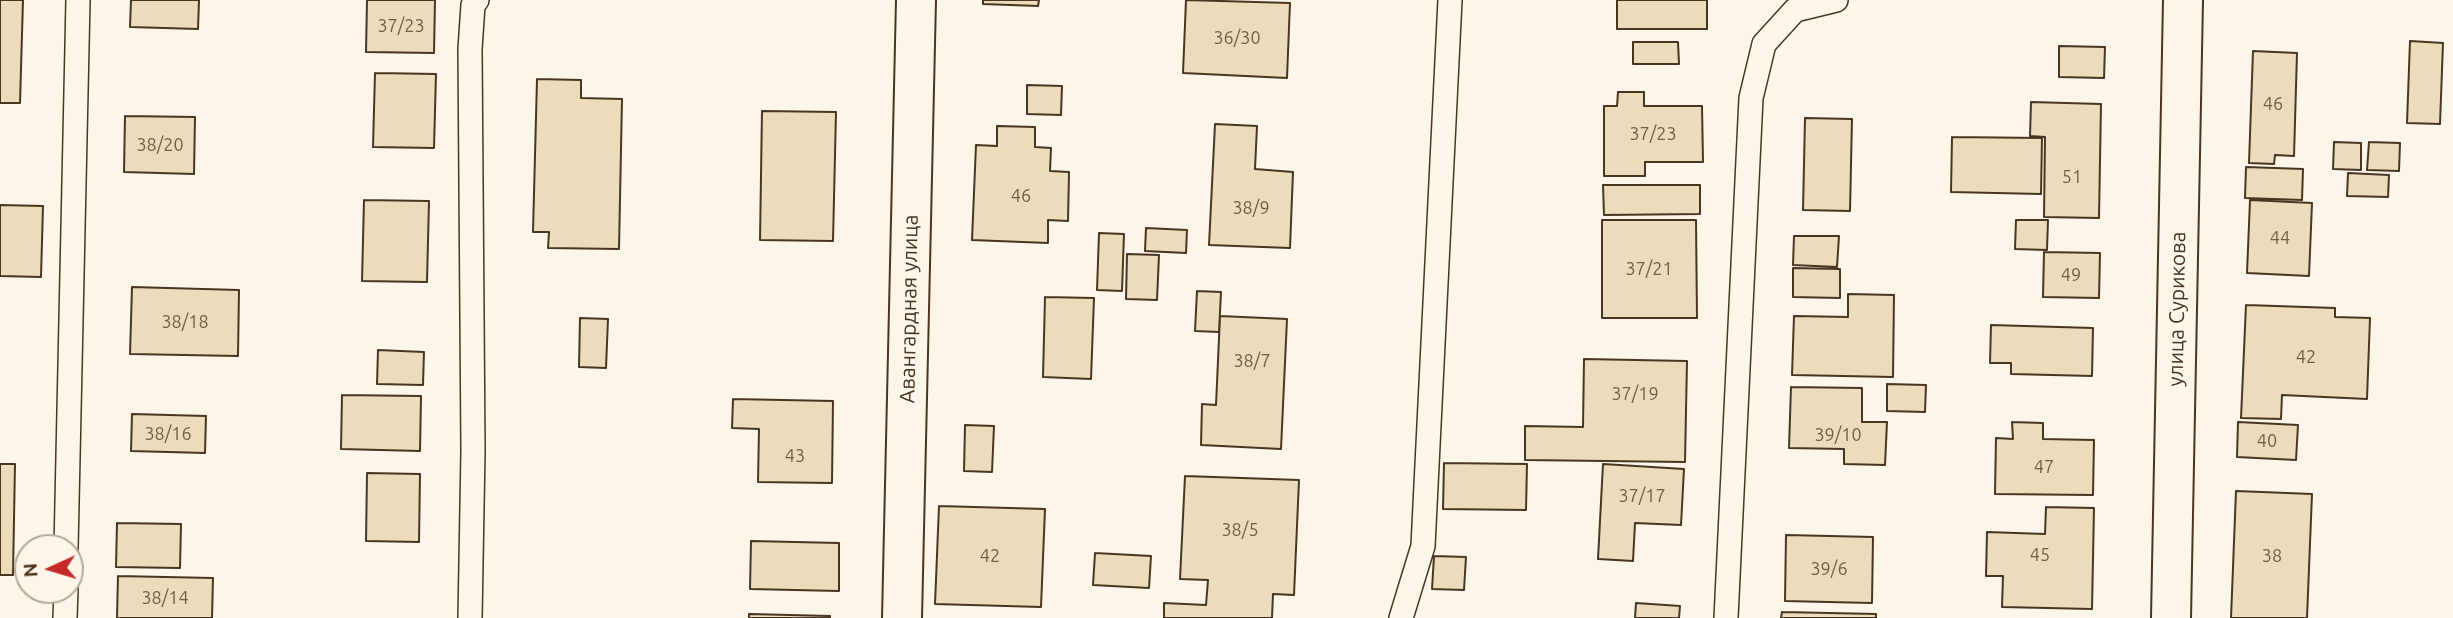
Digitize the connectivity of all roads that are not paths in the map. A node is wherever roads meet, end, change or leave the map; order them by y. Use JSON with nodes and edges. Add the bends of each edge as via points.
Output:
{"nodes":[{"id":1,"x":78,"y":0,"type":"edge"},
{"id":2,"x":477,"y":0,"type":"edge"},
{"id":3,"x":916,"y":0,"type":"edge"},
{"id":4,"x":1450,"y":0,"type":"edge"},
{"id":5,"x":1836,"y":0,"type":"edge"},
{"id":6,"x":2183,"y":0,"type":"edge"},
{"id":7,"x":66,"y":534,"type":"edge"},
{"id":8,"x":470,"y":618,"type":"edge"},
{"id":9,"x":902,"y":618,"type":"edge"},
{"id":10,"x":1401,"y":618,"type":"edge"},
{"id":11,"x":1726,"y":618,"type":"edge"},
{"id":12,"x":2171,"y":618,"type":"edge"}],
"edges":[{"from":1,"to":7,"type":"lane"},
{"from":2,"to":8,"type":"lane","via":[[470,49]]},
{"from":3,"to":9,"type":"street","name":"Авангардная улица"},
{"from":4,"to":10,"type":"lane","via":[[1423,547]]},
{"from":5,"to":11,"type":"lane","via":[[1795,10],[1764,44],[1752,98]]},
{"from":6,"to":12,"type":"street","name":"улица Сурикова"}]}
